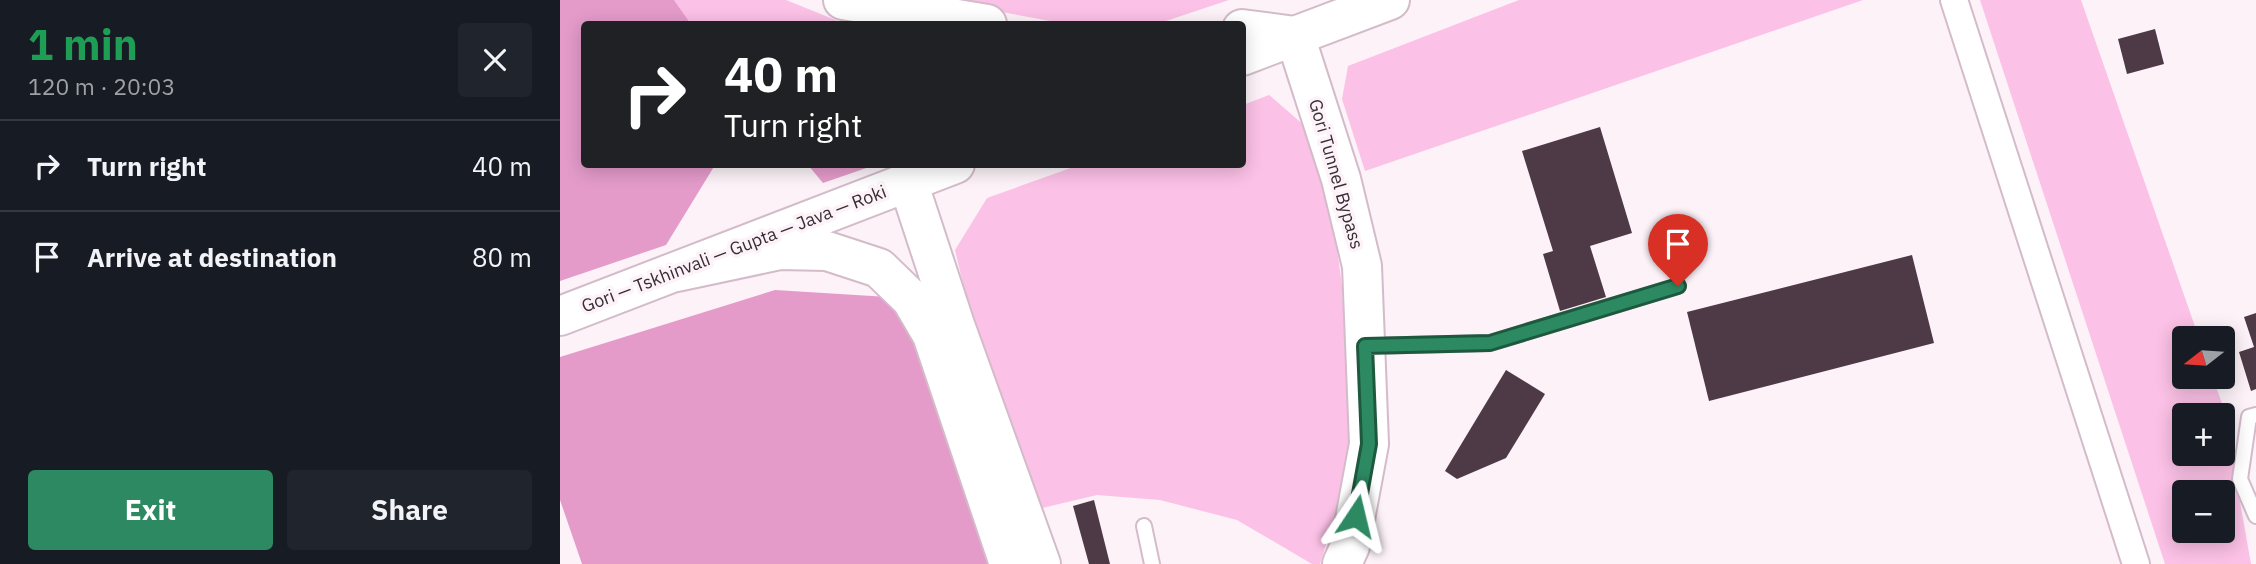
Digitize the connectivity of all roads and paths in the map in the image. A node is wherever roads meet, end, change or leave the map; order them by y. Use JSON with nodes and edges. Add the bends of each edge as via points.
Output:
{"nodes":[{"id":1,"x":843,"y":0,"type":"edge"},
{"id":2,"x":1390,"y":0,"type":"edge"},
{"id":3,"x":1954,"y":0,"type":"edge"},
{"id":4,"x":969,"y":21,"type":"edge"},
{"id":5,"x":1246,"y":30,"type":"edge"},
{"id":6,"x":1295,"y":36,"type":"junction"},
{"id":7,"x":1246,"y":54,"type":"edge"},
{"id":8,"x":945,"y":168,"type":"edge"},
{"id":9,"x":908,"y":182,"type":"junction"},
{"id":10,"x":677,"y":272,"type":"junction"},
{"id":11,"x":1678,"y":286,"type":"dead end"},
{"id":12,"x":560,"y":316,"type":"edge"},
{"id":13,"x":1365,"y":346,"type":"junction"},
{"id":14,"x":2256,"y":415,"type":"edge"},
{"id":15,"x":2256,"y":516,"type":"edge"},
{"id":16,"x":1143,"y":526,"type":"dead end"},
{"id":17,"x":1009,"y":564,"type":"edge"},
{"id":18,"x":1041,"y":564,"type":"edge"},
{"id":19,"x":1152,"y":564,"type":"edge"},
{"id":20,"x":1342,"y":564,"type":"edge"},
{"id":21,"x":2136,"y":564,"type":"edge"}],
"edges":[{"from":1,"to":4,"type":"main road"},
{"from":2,"to":6,"type":"main road"},
{"from":3,"to":21,"type":"street"},
{"from":5,"to":6,"type":"main road"},
{"from":6,"to":7,"type":"main road"},
{"from":6,"to":13,"type":"main road","name":"Gori Tunnel Bypass","via":[[1341,179],[1362,267]]},
{"from":8,"to":9,"type":"main road","name":"Gori — Tskhinvali — Gupta — Java — Roki"},
{"from":9,"to":10,"type":"main road","name":"Gori — Tskhinvali — Gupta — Java — Roki"},
{"from":9,"to":18,"type":"main road"},
{"from":10,"to":12,"type":"main road","name":"Gori — Tskhinvali — Gupta — Java — Roki"},
{"from":10,"to":17,"type":"main road","via":[[780,250],[827,251],[879,268],[911,299],[932,335]]},
{"from":11,"to":13,"type":"lane","via":[[1490,343]]},
{"from":13,"to":20,"type":"main road","name":"Gori Tunnel Bypass","via":[[1369,444],[1350,546]]},
{"from":14,"to":15,"type":"lane","via":[[2249,417],[2240,479]]},
{"from":16,"to":19,"type":"lane"}]}
